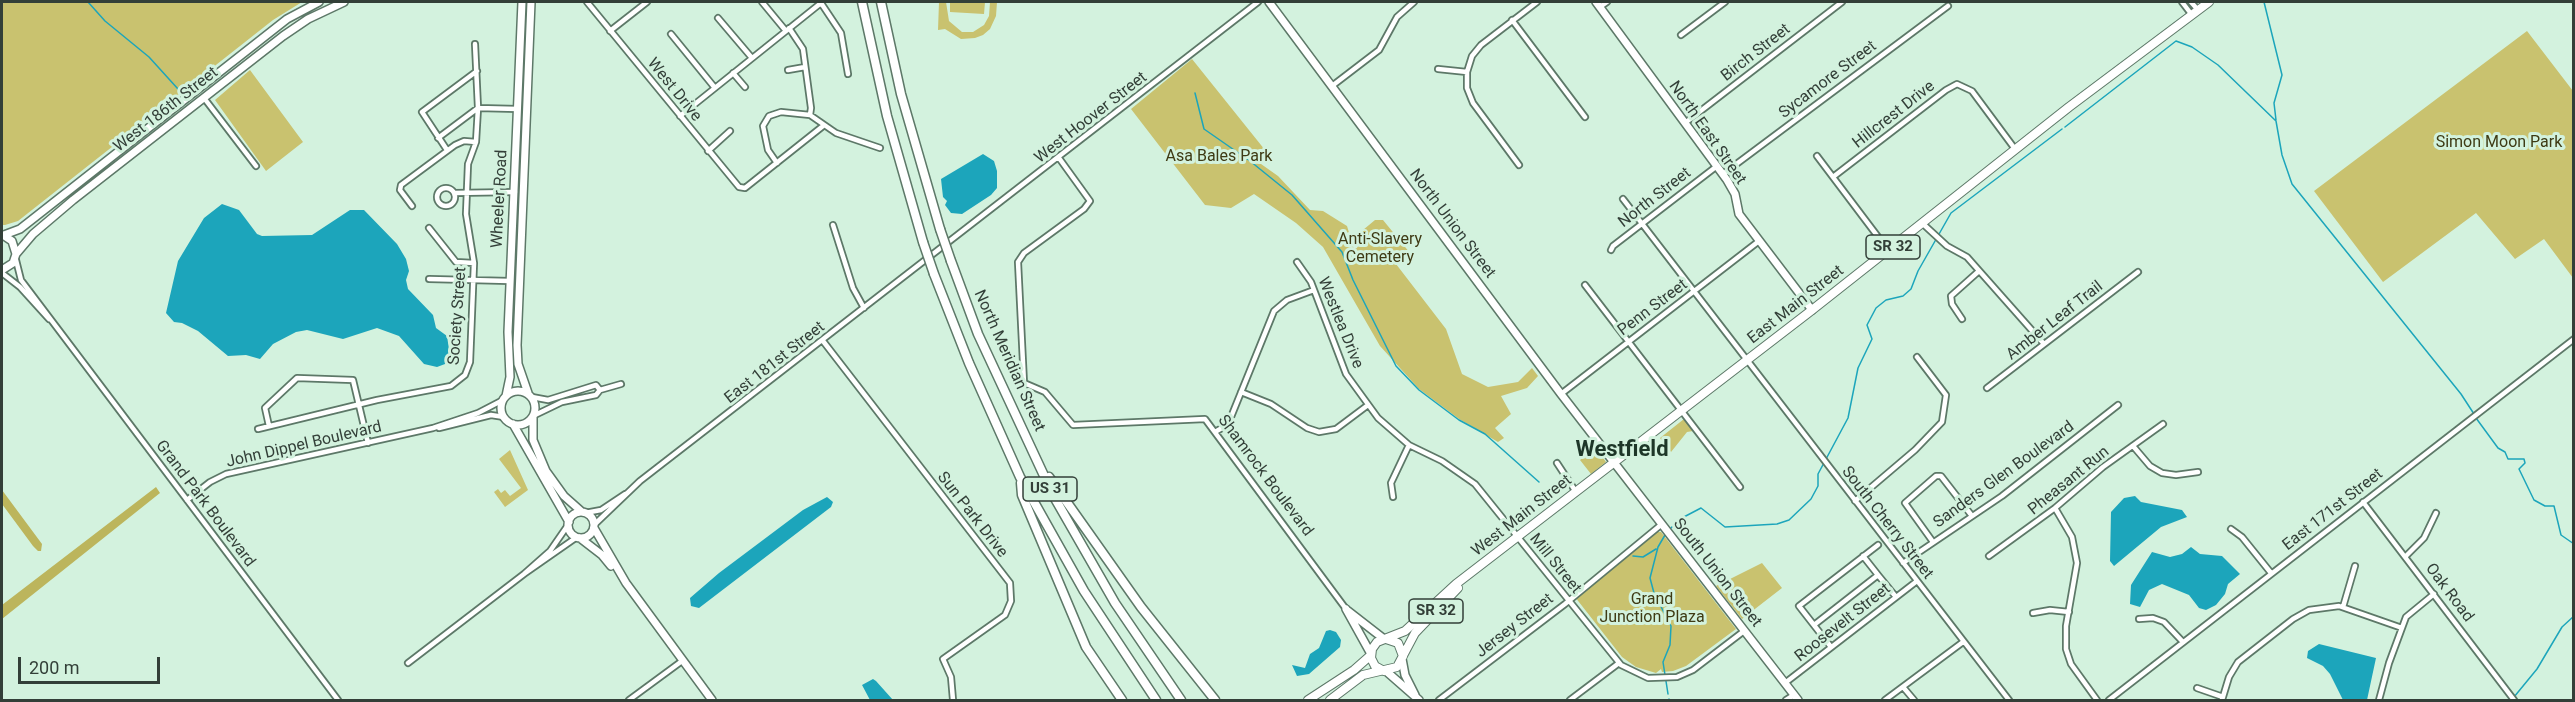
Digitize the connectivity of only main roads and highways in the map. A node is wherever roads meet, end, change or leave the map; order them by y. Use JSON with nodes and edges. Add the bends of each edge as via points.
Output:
{"nodes":[{"id":1,"x":862,"y":2,"type":"edge"},
{"id":2,"x":881,"y":2,"type":"edge"},
{"id":3,"x":2209,"y":2,"type":"edge"},
{"id":4,"x":1614,"y":463,"type":"joint"},
{"id":5,"x":1038,"y":464,"type":"junction"},
{"id":6,"x":1020,"y":477,"type":"junction"},
{"id":7,"x":1476,"y":569,"type":"junction"},
{"id":8,"x":1385,"y":639,"type":"junction"},
{"id":9,"x":1371,"y":655,"type":"junction"},
{"id":10,"x":1402,"y":658,"type":"junction"},
{"id":11,"x":1385,"y":671,"type":"junction"},
{"id":12,"x":1122,"y":700,"type":"edge"},
{"id":13,"x":1156,"y":700,"type":"edge"},
{"id":14,"x":1181,"y":700,"type":"edge"},
{"id":15,"x":1215,"y":700,"type":"edge"},
{"id":16,"x":1308,"y":700,"type":"edge"},
{"id":17,"x":1330,"y":700,"type":"edge"}],
"edges":[{"from":1,"to":6,"type":"highway","number":"US 31","bridge":true,"via":[[887,116],[922,242],[973,373]]},
{"from":2,"to":5,"type":"highway","name":"North Meridian Street","number":"US 31","bridge":true,"via":[[901,94],[940,229],[978,334]]},
{"from":3,"to":4,"type":"main road","name":"East Main Street","number":"SR 32","via":[[2014,149]]},
{"from":4,"to":7,"type":"main road","name":"West Main Street","number":"SR 32"},
{"from":5,"to":14,"type":"highway","name":"North Meridian Street","number":"US 31","via":[[1097,573]]},
{"from":5,"to":15,"type":"highway","via":[[1141,607]]},
{"from":6,"to":12,"type":"highway","via":[[1022,495],[1086,647]]},
{"from":6,"to":13,"type":"highway","number":"US 31","via":[[1089,599]]},
{"from":7,"to":8,"type":"main road","name":"West Main Street","number":"SR 32","via":[[1405,631]]},
{"from":7,"to":10,"type":"main road","name":"West Main Street","number":"SR 32","via":[[1415,633]]},
{"from":8,"to":9,"type":"main road","via":[[1374,645]]},
{"from":8,"to":10,"type":"main road","via":[[1400,645]]},
{"from":9,"to":11,"type":"main road","via":[[1375,666]]},
{"from":9,"to":16,"type":"main road"},
{"from":10,"to":11,"type":"main road","via":[[1395,668]]},
{"from":11,"to":17,"type":"main road","via":[[1363,675]]}]}
